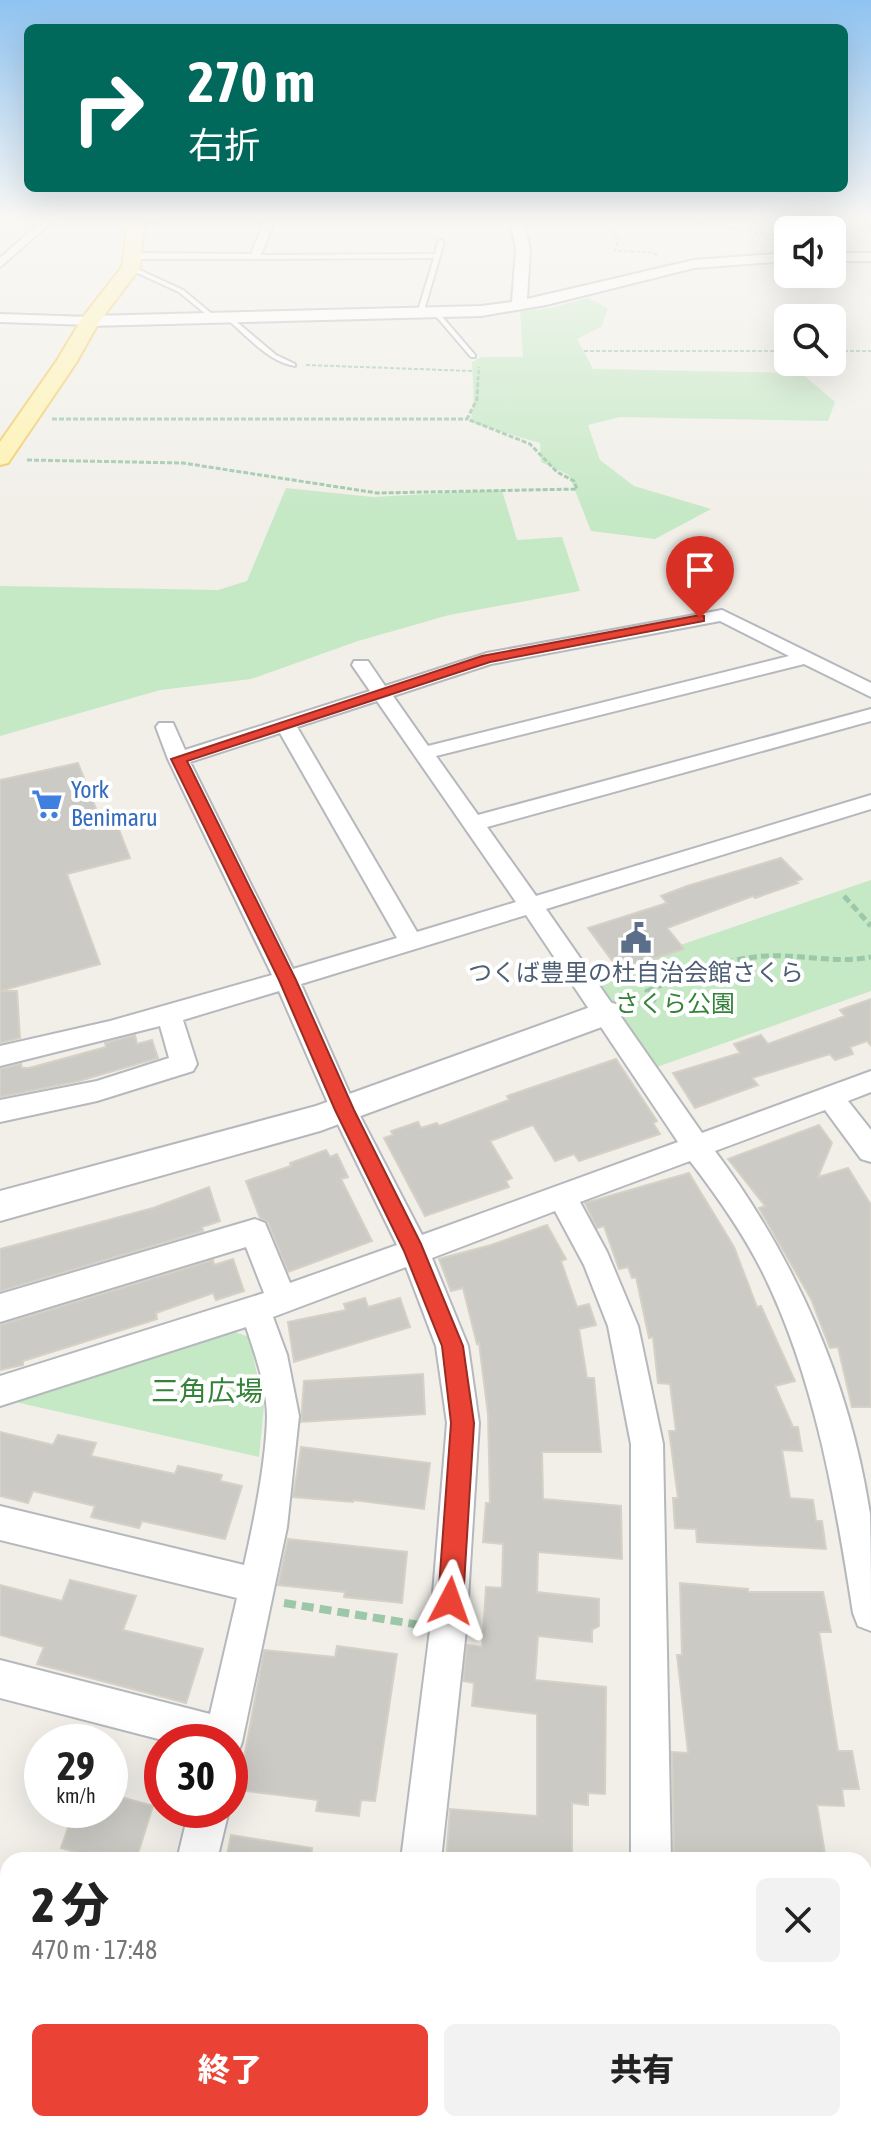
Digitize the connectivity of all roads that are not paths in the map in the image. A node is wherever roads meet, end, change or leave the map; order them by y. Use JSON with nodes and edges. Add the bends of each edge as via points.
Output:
{"nodes":[{"id":1,"x":45,"y":319,"type":"edge"},
{"id":2,"x":190,"y":319,"type":"edge"},
{"id":3,"x":223,"y":319,"type":"edge"},
{"id":4,"x":442,"y":319,"type":"edge"},
{"id":5,"x":90,"y":321,"type":"junction"},
{"id":6,"x":473,"y":356,"type":"road end"},
{"id":7,"x":293,"y":365,"type":"road end"},
{"id":8,"x":8,"y":458,"type":"edge"},
{"id":9,"x":805,"y":658,"type":"junction"},
{"id":10,"x":361,"y":665,"type":"dead end"},
{"id":11,"x":871,"y":691,"type":"edge"},
{"id":12,"x":382,"y":693,"type":"junction"},
{"id":13,"x":871,"y":715,"type":"edge"},
{"id":14,"x":285,"y":724,"type":"junction"},
{"id":15,"x":166,"y":727,"type":"dead end"},
{"id":16,"x":424,"y":753,"type":"junction"},
{"id":17,"x":178,"y":759,"type":"junction"},
{"id":18,"x":871,"y":802,"type":"edge"},
{"id":19,"x":474,"y":823,"type":"junction"},
{"id":20,"x":529,"y":906,"type":"junction"},
{"id":21,"x":411,"y":942,"type":"junction"},
{"id":22,"x":287,"y":980,"type":"junction"},
{"id":23,"x":607,"y":1013,"type":"junction"},
{"id":24,"x":169,"y":1014,"type":"junction"},
{"id":25,"x":0,"y":1056,"type":"edge"},
{"id":26,"x":871,"y":1081,"type":"edge"},
{"id":27,"x":830,"y":1097,"type":"junction"},
{"id":28,"x":344,"y":1110,"type":"junction"},
{"id":29,"x":0,"y":1111,"type":"edge"},
{"id":30,"x":696,"y":1147,"type":"junction"},
{"id":31,"x":871,"y":1151,"type":"edge"},
{"id":32,"x":563,"y":1198,"type":"junction"},
{"id":33,"x":0,"y":1206,"type":"edge"},
{"id":34,"x":414,"y":1250,"type":"junction"},
{"id":35,"x":268,"y":1304,"type":"junction"},
{"id":36,"x":0,"y":1308,"type":"edge"},
{"id":37,"x":0,"y":1391,"type":"edge"},
{"id":38,"x":0,"y":1523,"type":"edge"},
{"id":39,"x":256,"y":1592,"type":"junction"},
{"id":40,"x":870,"y":1603,"type":"edge"},
{"id":41,"x":0,"y":1679,"type":"edge"},
{"id":42,"x":165,"y":1724,"type":"edge"},
{"id":43,"x":227,"y":1724,"type":"edge"},
{"id":44,"x":205,"y":1828,"type":"edge"},
{"id":45,"x":199,"y":1852,"type":"edge"},
{"id":46,"x":422,"y":1852,"type":"edge"},
{"id":47,"x":651,"y":1852,"type":"edge"}],
"edges":[{"from":1,"to":5,"type":"street"},
{"from":2,"to":5,"type":"street"},
{"from":3,"to":7,"type":"lane"},
{"from":4,"to":6,"type":"lane"},
{"from":5,"to":8,"type":"main road"},
{"from":9,"to":11,"type":"street"},
{"from":9,"to":12,"type":"street","via":[[722,615],[487,659]]},
{"from":9,"to":16,"type":"street"},
{"from":10,"to":12,"type":"street"},
{"from":12,"to":14,"type":"street"},
{"from":12,"to":16,"type":"street"},
{"from":13,"to":19,"type":"street"},
{"from":14,"to":17,"type":"street"},
{"from":14,"to":21,"type":"street"},
{"from":15,"to":17,"type":"street"},
{"from":16,"to":19,"type":"street"},
{"from":17,"to":22,"type":"street"},
{"from":18,"to":20,"type":"street"},
{"from":19,"to":20,"type":"street"},
{"from":20,"to":21,"type":"street"},
{"from":20,"to":23,"type":"street"},
{"from":21,"to":22,"type":"street"},
{"from":22,"to":24,"type":"street"},
{"from":22,"to":28,"type":"street"},
{"from":23,"to":28,"type":"street"},
{"from":23,"to":30,"type":"street"},
{"from":24,"to":25,"type":"street"},
{"from":24,"to":29,"type":"street","via":[[184,1064],[97,1091]]},
{"from":26,"to":27,"type":"street"},
{"from":27,"to":30,"type":"street"},
{"from":27,"to":31,"type":"street"},
{"from":28,"to":33,"type":"street"},
{"from":28,"to":34,"type":"street"},
{"from":30,"to":32,"type":"street"},
{"from":30,"to":40,"type":"street","via":[[774,1264],[815,1363]]},
{"from":32,"to":34,"type":"street"},
{"from":32,"to":47,"type":"street","via":[[597,1261],[623,1326],[647,1444]]},
{"from":34,"to":35,"type":"street"},
{"from":34,"to":46,"type":"street","via":[[452,1346],[463,1423],[448,1630]]},
{"from":35,"to":36,"type":"street","via":[[255,1232]]},
{"from":35,"to":37,"type":"street"},
{"from":35,"to":39,"type":"street","via":[[283,1416]]},
{"from":38,"to":39,"type":"street"},
{"from":39,"to":43,"type":"street"},
{"from":41,"to":42,"type":"street"},
{"from":44,"to":45,"type":"street"}]}
